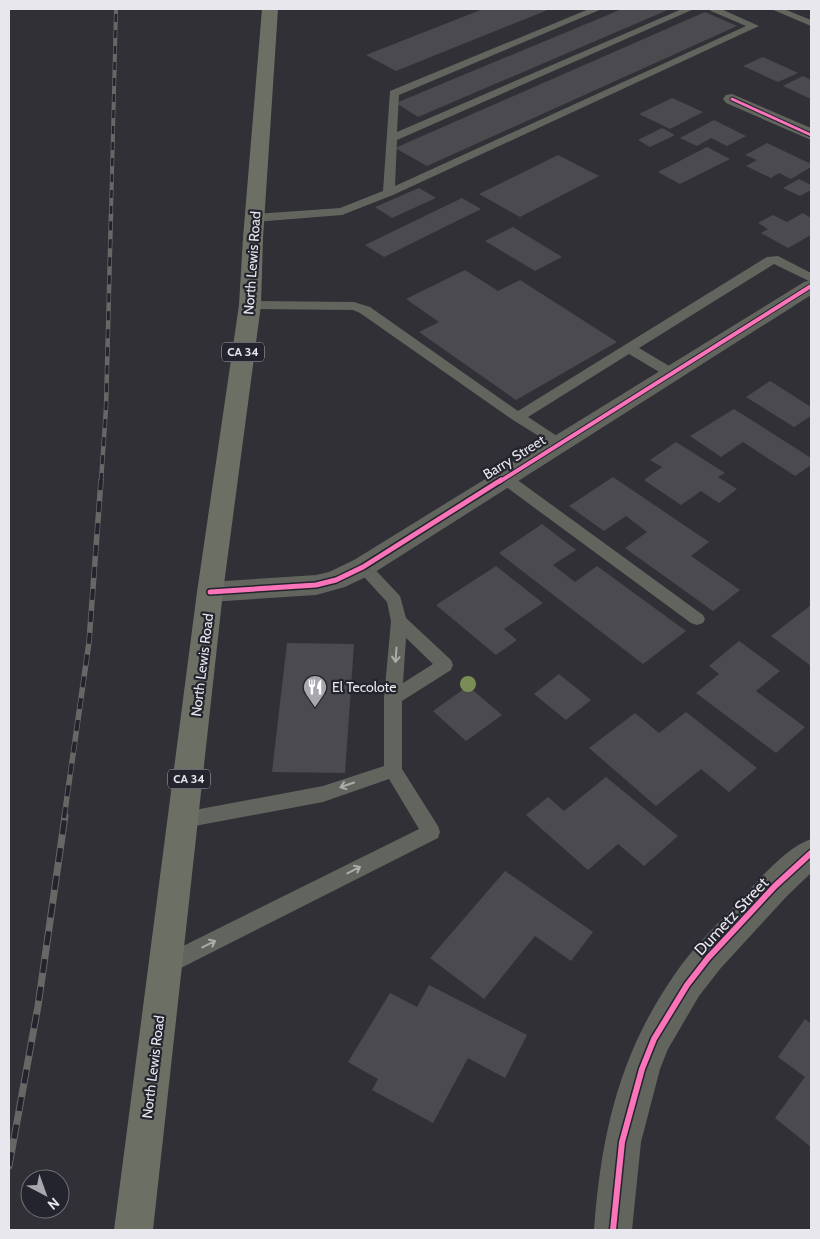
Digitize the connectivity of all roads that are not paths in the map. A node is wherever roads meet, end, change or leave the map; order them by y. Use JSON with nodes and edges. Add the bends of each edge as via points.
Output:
{"nodes":[{"id":1,"x":270,"y":9,"type":"edge"},
{"id":2,"x":597,"y":9,"type":"edge"},
{"id":3,"x":689,"y":9,"type":"edge"},
{"id":4,"x":714,"y":9,"type":"edge"},
{"id":5,"x":776,"y":9,"type":"edge"},
{"id":6,"x":811,"y":23,"type":"edge"},
{"id":7,"x":732,"y":99,"type":"dead end"},
{"id":8,"x":811,"y":135,"type":"edge"},
{"id":9,"x":392,"y":138,"type":"junction"},
{"id":10,"x":389,"y":193,"type":"junction"},
{"id":11,"x":255,"y":218,"type":"junction"},
{"id":12,"x":811,"y":278,"type":"edge"},
{"id":13,"x":811,"y":286,"type":"edge"},
{"id":14,"x":250,"y":305,"type":"junction"},
{"id":15,"x":629,"y":348,"type":"junction"},
{"id":16,"x":671,"y":373,"type":"junction"},
{"id":17,"x":518,"y":417,"type":"junction"},
{"id":18,"x":558,"y":443,"type":"junction"},
{"id":19,"x":503,"y":477,"type":"junction"},
{"id":20,"x":363,"y":567,"type":"junction"},
{"id":21,"x":210,"y":592,"type":"junction"},
{"id":22,"x":698,"y":619,"type":"dead end"},
{"id":23,"x":399,"y":621,"type":"junction"},
{"id":24,"x":393,"y":698,"type":"junction"},
{"id":25,"x":393,"y":770,"type":"junction"},
{"id":26,"x":184,"y":820,"type":"junction"},
{"id":27,"x":811,"y":854,"type":"edge"},
{"id":28,"x":166,"y":966,"type":"junction"},
{"id":29,"x":133,"y":1230,"type":"edge"},
{"id":30,"x":613,"y":1230,"type":"edge"}],
"edges":[{"from":1,"to":11,"type":"main road","name":"North Lewis Road","number":"CA 34"},
{"from":2,"to":9,"type":"lane","via":[[394,93]]},
{"from":3,"to":9,"type":"lane"},
{"from":4,"to":10,"type":"lane","via":[[754,26]]},
{"from":5,"to":6,"type":"lane"},
{"from":7,"to":8,"type":"street"},
{"from":9,"to":10,"type":"lane"},
{"from":10,"to":11,"type":"lane","via":[[342,211]]},
{"from":11,"to":14,"type":"main road","name":"North Lewis Road","number":"CA 34"},
{"from":12,"to":15,"type":"lane","via":[[778,260],[771,260]]},
{"from":13,"to":16,"type":"street","name":"Barry Street"},
{"from":14,"to":17,"type":"lane","via":[[354,306],[365,310]]},
{"from":14,"to":21,"type":"main road","name":"North Lewis Road","number":"CA 34"},
{"from":15,"to":16,"type":"lane"},
{"from":15,"to":17,"type":"lane"},
{"from":16,"to":18,"type":"street","name":"Barry Street"},
{"from":17,"to":18,"type":"lane"},
{"from":18,"to":19,"type":"street","name":"Barry Street"},
{"from":19,"to":20,"type":"street","name":"Barry Street"},
{"from":19,"to":22,"type":"lane"},
{"from":20,"to":21,"type":"street","name":"Barry Street","via":[[316,585]]},
{"from":20,"to":23,"type":"lane","via":[[394,600]]},
{"from":21,"to":26,"type":"main road","name":"North Lewis Road","number":"CA 34"},
{"from":23,"to":24,"type":"lane","one_way":true},
{"from":23,"to":24,"type":"lane","via":[[445,665]]},
{"from":24,"to":25,"type":"lane"},
{"from":25,"to":26,"type":"lane","one_way":true,"via":[[323,794]]},
{"from":28,"to":25,"type":"lane","one_way":true,"via":[[431,832]]},
{"from":26,"to":28,"type":"main road","name":"North Lewis Road","number":"CA 34"},
{"from":27,"to":30,"type":"street","name":"Dumetz Street","via":[[775,886],[708,958],[654,1039],[642,1069],[622,1142]]},
{"from":28,"to":29,"type":"main road","name":"North Lewis Road","number":"CA 34"}]}
